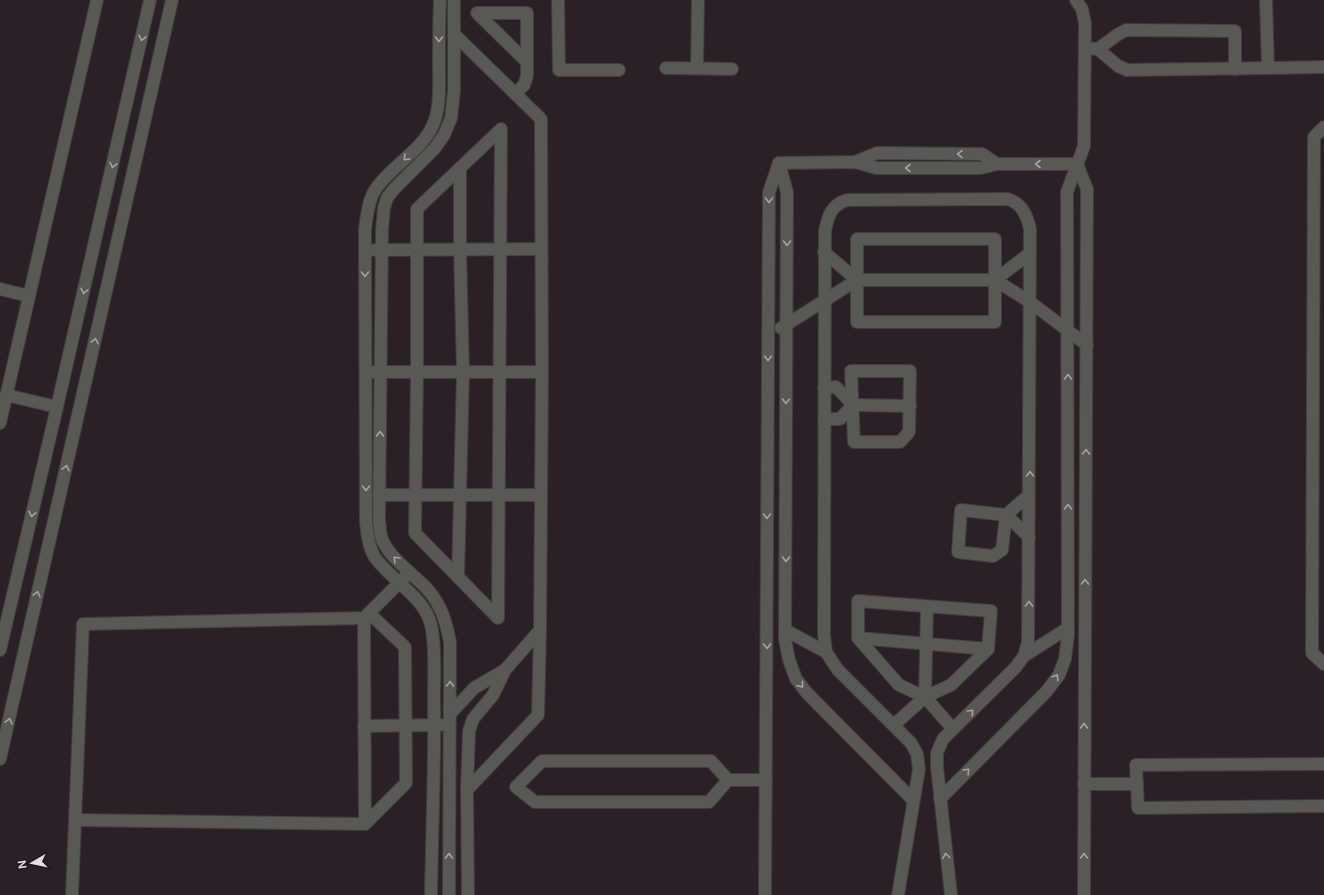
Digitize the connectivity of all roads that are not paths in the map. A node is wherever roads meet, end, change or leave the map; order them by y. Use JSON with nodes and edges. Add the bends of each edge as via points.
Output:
{"nodes":[{"id":1,"x":97,"y":0,"type":"edge"},
{"id":2,"x":150,"y":0,"type":"edge"},
{"id":3,"x":172,"y":0,"type":"edge"},
{"id":4,"x":440,"y":0,"type":"edge"},
{"id":5,"x":454,"y":0,"type":"edge"},
{"id":6,"x":558,"y":0,"type":"edge"},
{"id":7,"x":698,"y":0,"type":"edge"},
{"id":8,"x":1076,"y":0,"type":"edge"},
{"id":9,"x":1266,"y":0,"type":"edge"},
{"id":10,"x":454,"y":34,"type":"junction"},
{"id":11,"x":1085,"y":48,"type":"junction"},
{"id":12,"x":1098,"y":49,"type":"junction"},
{"id":13,"x":527,"y":62,"type":"junction"},
{"id":14,"x":1324,"y":67,"type":"edge"},
{"id":15,"x":666,"y":68,"type":"dead end"},
{"id":16,"x":697,"y":68,"type":"junction"},
{"id":17,"x":1235,"y":68,"type":"junction"},
{"id":18,"x":1268,"y":68,"type":"junction"},
{"id":19,"x":732,"y":69,"type":"dead end"},
{"id":20,"x":619,"y":70,"type":"dead end"},
{"id":21,"x":516,"y":94,"type":"junction"},
{"id":22,"x":1324,"y":127,"type":"edge"},
{"id":23,"x":779,"y":163,"type":"junction"},
{"id":24,"x":1077,"y":164,"type":"junction"},
{"id":25,"x":460,"y":168,"type":"junction"},
{"id":26,"x":500,"y":249,"type":"junction"},
{"id":27,"x":541,"y":249,"type":"junction"},
{"id":28,"x":365,"y":250,"type":"junction"},
{"id":29,"x":381,"y":250,"type":"junction"},
{"id":30,"x":417,"y":250,"type":"junction"},
{"id":31,"x":460,"y":250,"type":"junction"},
{"id":32,"x":824,"y":252,"type":"junction"},
{"id":33,"x":1030,"y":253,"type":"junction"},
{"id":34,"x":1087,"y":258,"type":"junction"},
{"id":35,"x":787,"y":259,"type":"junction"},
{"id":36,"x":1068,"y":259,"type":"junction"},
{"id":37,"x":769,"y":260,"type":"junction"},
{"id":38,"x":1318,"y":271,"type":"edge"},
{"id":39,"x":857,"y":280,"type":"junction"},
{"id":40,"x":995,"y":280,"type":"junction"},
{"id":41,"x":0,"y":289,"type":"edge"},
{"id":42,"x":29,"y":296,"type":"junction"},
{"id":43,"x":824,"y":300,"type":"junction"},
{"id":44,"x":1030,"y":302,"type":"junction"},
{"id":45,"x":787,"y":325,"type":"junction"},
{"id":46,"x":1068,"y":330,"type":"junction"},
{"id":47,"x":768,"y":336,"type":"junction"},
{"id":48,"x":1087,"y":345,"type":"junction"},
{"id":49,"x":365,"y":372,"type":"junction"},
{"id":50,"x":380,"y":372,"type":"junction"},
{"id":51,"x":417,"y":372,"type":"junction"},
{"id":52,"x":463,"y":372,"type":"junction"},
{"id":53,"x":499,"y":372,"type":"junction"},
{"id":54,"x":542,"y":372,"type":"junction"},
{"id":55,"x":5,"y":387,"type":"edge"},
{"id":56,"x":824,"y":388,"type":"junction"},
{"id":57,"x":1318,"y":394,"type":"edge"},
{"id":58,"x":853,"y":405,"type":"junction"},
{"id":59,"x":910,"y":406,"type":"junction"},
{"id":60,"x":57,"y":407,"type":"junction"},
{"id":61,"x":824,"y":419,"type":"junction"},
{"id":62,"x":0,"y":423,"type":"edge"},
{"id":63,"x":1068,"y":474,"type":"junction"},
{"id":64,"x":1086,"y":474,"type":"junction"},
{"id":65,"x":786,"y":489,"type":"junction"},
{"id":66,"x":768,"y":490,"type":"junction"},
{"id":67,"x":379,"y":495,"type":"junction"},
{"id":68,"x":415,"y":495,"type":"junction"},
{"id":69,"x":460,"y":495,"type":"junction"},
{"id":70,"x":499,"y":495,"type":"junction"},
{"id":71,"x":540,"y":495,"type":"junction"},
{"id":72,"x":1030,"y":496,"type":"junction"},
{"id":73,"x":1006,"y":515,"type":"junction"},
{"id":74,"x":1318,"y":516,"type":"edge"},
{"id":75,"x":1085,"y":534,"type":"junction"},
{"id":76,"x":1068,"y":535,"type":"junction"},
{"id":77,"x":1029,"y":537,"type":"junction"},
{"id":78,"x":767,"y":540,"type":"junction"},
{"id":79,"x":786,"y":540,"type":"junction"},
{"id":80,"x":410,"y":572,"type":"junction"},
{"id":81,"x":458,"y":577,"type":"junction"},
{"id":82,"x":400,"y":582,"type":"junction"},
{"id":83,"x":1068,"y":605,"type":"junction"},
{"id":84,"x":1085,"y":605,"type":"junction"},
{"id":85,"x":927,"y":607,"type":"junction"},
{"id":86,"x":767,"y":613,"type":"junction"},
{"id":87,"x":785,"y":613,"type":"junction"},
{"id":88,"x":367,"y":615,"type":"junction"},
{"id":89,"x":1068,"y":628,"type":"junction"},
{"id":90,"x":540,"y":630,"type":"junction"},
{"id":91,"x":785,"y":630,"type":"junction"},
{"id":92,"x":858,"y":638,"type":"junction"},
{"id":93,"x":926,"y":644,"type":"junction"},
{"id":94,"x":988,"y":649,"type":"junction"},
{"id":95,"x":0,"y":650,"type":"edge"},
{"id":96,"x":826,"y":652,"type":"junction"},
{"id":97,"x":1024,"y":656,"type":"junction"},
{"id":98,"x":1324,"y":664,"type":"edge"},
{"id":99,"x":505,"y":670,"type":"junction"},
{"id":100,"x":925,"y":697,"type":"junction"},
{"id":101,"x":450,"y":720,"type":"junction"},
{"id":102,"x":434,"y":725,"type":"junction"},
{"id":103,"x":894,"y":725,"type":"junction"},
{"id":104,"x":364,"y":726,"type":"junction"},
{"id":105,"x":405,"y":726,"type":"junction"},
{"id":106,"x":953,"y":729,"type":"junction"},
{"id":107,"x":0,"y":759,"type":"edge"},
{"id":108,"x":1324,"y":764,"type":"edge"},
{"id":109,"x":728,"y":780,"type":"junction"},
{"id":110,"x":766,"y":780,"type":"junction"},
{"id":111,"x":1084,"y":784,"type":"junction"},
{"id":112,"x":1137,"y":784,"type":"junction"},
{"id":113,"x":467,"y":790,"type":"junction"},
{"id":114,"x":940,"y":799,"type":"junction"},
{"id":115,"x":914,"y":800,"type":"junction"},
{"id":116,"x":1324,"y":806,"type":"edge"},
{"id":117,"x":76,"y":820,"type":"junction"},
{"id":118,"x":365,"y":824,"type":"junction"},
{"id":119,"x":72,"y":895,"type":"edge"},
{"id":120,"x":431,"y":895,"type":"edge"},
{"id":121,"x":449,"y":895,"type":"edge"},
{"id":122,"x":468,"y":895,"type":"edge"},
{"id":123,"x":765,"y":895,"type":"edge"},
{"id":124,"x":898,"y":895,"type":"edge"},
{"id":125,"x":951,"y":895,"type":"edge"},
{"id":126,"x":1084,"y":895,"type":"edge"}],
"edges":[{"from":1,"to":42,"type":"street"},
{"from":2,"to":60,"type":"street","one_way":true},
{"from":107,"to":3,"type":"street","one_way":true},
{"from":4,"to":28,"type":"street","one_way":true,"via":[[439,91],[433,127],[426,138],[374,192],[365,229]]},
{"from":5,"to":10,"type":"street"},
{"from":6,"to":20,"type":"street","via":[[559,70]]},
{"from":7,"to":16,"type":"street"},
{"from":8,"to":11,"type":"street","via":[[1086,23]]},
{"from":9,"to":18,"type":"street"},
{"from":10,"to":21,"type":"street"},
{"from":10,"to":29,"type":"street","via":[[454,91],[451,118],[444,136],[435,148],[387,198]]},
{"from":11,"to":12,"type":"street"},
{"from":11,"to":24,"type":"street","via":[[1084,146]]},
{"from":12,"to":17,"type":"street","via":[[1118,66],[1127,70]]},
{"from":12,"to":17,"type":"street","via":[[1126,30],[1235,31]]},
{"from":13,"to":13,"type":"street","via":[[527,13],[477,13],[500,35]]},
{"from":13,"to":21,"type":"street","via":[[524,85]]},
{"from":14,"to":18,"type":"street"},
{"from":15,"to":16,"type":"street"},
{"from":16,"to":19,"type":"street"},
{"from":17,"to":18,"type":"street"},
{"from":21,"to":27,"type":"street","via":[[541,119]]},
{"from":22,"to":38,"type":"street","via":[[1314,137]]},
{"from":24,"to":23,"type":"street","one_way":true,"via":[[997,164],[981,168],[876,168],[855,162]]},
{"from":23,"to":35,"type":"street","one_way":true,"via":[[787,192]]},
{"from":23,"to":37,"type":"street","one_way":true,"via":[[769,192]]},
{"from":24,"to":34,"type":"street","via":[[1087,189]]},
{"from":24,"to":36,"type":"street","via":[[1067,192]]},
{"from":25,"to":26,"type":"street","via":[[501,130]]},
{"from":25,"to":30,"type":"street","via":[[417,209]]},
{"from":25,"to":31,"type":"street"},
{"from":26,"to":27,"type":"street"},
{"from":26,"to":31,"type":"street"},
{"from":26,"to":53,"type":"street"},
{"from":27,"to":54,"type":"street"},
{"from":28,"to":29,"type":"street"},
{"from":28,"to":49,"type":"street","one_way":true},
{"from":29,"to":30,"type":"street"},
{"from":29,"to":50,"type":"street"},
{"from":30,"to":31,"type":"street"},
{"from":30,"to":51,"type":"street"},
{"from":31,"to":52,"type":"street"},
{"from":32,"to":33,"type":"street","via":[[827,218],[838,202],[999,198],[1016,202],[1023,209],[1030,229]]},
{"from":32,"to":39,"type":"street"},
{"from":32,"to":43,"type":"street"},
{"from":33,"to":40,"type":"street"},
{"from":33,"to":44,"type":"street"},
{"from":34,"to":36,"type":"street"},
{"from":34,"to":48,"type":"street"},
{"from":35,"to":37,"type":"street"},
{"from":35,"to":45,"type":"street"},
{"from":36,"to":46,"type":"street"},
{"from":37,"to":47,"type":"street"},
{"from":38,"to":57,"type":"street"},
{"from":39,"to":40,"type":"street"},
{"from":39,"to":40,"type":"street","via":[[857,239],[995,239]]},
{"from":39,"to":40,"type":"street","via":[[857,322],[995,322]]},
{"from":39,"to":43,"type":"street"},
{"from":40,"to":44,"type":"street"},
{"from":41,"to":42,"type":"street"},
{"from":42,"to":55,"type":"street"},
{"from":43,"to":45,"type":"street"},
{"from":43,"to":56,"type":"street"},
{"from":44,"to":46,"type":"street"},
{"from":72,"to":44,"type":"street","one_way":true},
{"from":45,"to":47,"type":"street"},
{"from":45,"to":65,"type":"street","one_way":true},
{"from":46,"to":48,"type":"street"},
{"from":63,"to":46,"type":"street","one_way":true},
{"from":47,"to":66,"type":"street","one_way":true},
{"from":64,"to":48,"type":"street","one_way":true},
{"from":49,"to":50,"type":"street"},
{"from":49,"to":82,"type":"street","one_way":true,"via":[[366,520],[369,542],[374,556]]},
{"from":50,"to":51,"type":"street"},
{"from":67,"to":50,"type":"street","one_way":true},
{"from":51,"to":52,"type":"street"},
{"from":51,"to":68,"type":"street"},
{"from":52,"to":53,"type":"street"},
{"from":52,"to":69,"type":"street"},
{"from":53,"to":54,"type":"street"},
{"from":53,"to":70,"type":"street"},
{"from":54,"to":71,"type":"street"},
{"from":55,"to":60,"type":"street"},
{"from":55,"to":62,"type":"street"},
{"from":56,"to":58,"type":"street","via":[[836,387]]},
{"from":56,"to":61,"type":"street"},
{"from":57,"to":74,"type":"street"},
{"from":58,"to":59,"type":"street"},
{"from":58,"to":59,"type":"street","via":[[854,442],[900,442],[909,432]]},
{"from":58,"to":59,"type":"street","via":[[851,371],[910,371]]},
{"from":58,"to":61,"type":"street","via":[[840,419]]},
{"from":60,"to":95,"type":"street","one_way":true},
{"from":61,"to":96,"type":"street"},
{"from":63,"to":64,"type":"street"},
{"from":76,"to":63,"type":"street","one_way":true},
{"from":64,"to":75,"type":"street"},
{"from":65,"to":66,"type":"street"},
{"from":65,"to":79,"type":"street"},
{"from":66,"to":78,"type":"street","one_way":true},
{"from":67,"to":68,"type":"street"},
{"from":80,"to":67,"type":"street","one_way":true,"via":[[381,538]]},
{"from":68,"to":69,"type":"street"},
{"from":68,"to":81,"type":"street","via":[[415,533]]},
{"from":69,"to":70,"type":"street"},
{"from":69,"to":81,"type":"street"},
{"from":70,"to":71,"type":"street"},
{"from":70,"to":81,"type":"street","via":[[498,618]]},
{"from":71,"to":90,"type":"street"},
{"from":72,"to":73,"type":"street"},
{"from":72,"to":77,"type":"street"},
{"from":73,"to":73,"type":"street","via":[[961,510],[958,552],[993,556],[1002,550]]},
{"from":73,"to":77,"type":"street"},
{"from":74,"to":98,"type":"street","via":[[1312,653]]},
{"from":75,"to":76,"type":"street"},
{"from":84,"to":75,"type":"street","one_way":true},
{"from":76,"to":83,"type":"street"},
{"from":97,"to":77,"type":"street","one_way":true,"via":[[1028,642]]},
{"from":78,"to":79,"type":"street"},
{"from":78,"to":86,"type":"street"},
{"from":79,"to":87,"type":"street","one_way":true},
{"from":80,"to":82,"type":"street"},
{"from":101,"to":80,"type":"street","one_way":true,"via":[[450,642],[446,620],[429,592]]},
{"from":82,"to":88,"type":"street"},
{"from":82,"to":102,"type":"street","via":[[427,613],[431,625]]},
{"from":83,"to":84,"type":"street"},
{"from":83,"to":89,"type":"street"},
{"from":111,"to":84,"type":"street","one_way":true},
{"from":85,"to":92,"type":"street","via":[[858,601]]},
{"from":85,"to":93,"type":"street"},
{"from":85,"to":94,"type":"street","via":[[991,611]]},
{"from":86,"to":87,"type":"street"},
{"from":86,"to":110,"type":"street","one_way":true},
{"from":87,"to":91,"type":"street"},
{"from":88,"to":104,"type":"street"},
{"from":88,"to":105,"type":"street","via":[[405,647]]},
{"from":88,"to":117,"type":"street","via":[[83,624]]},
{"from":89,"to":97,"type":"street"},
{"from":114,"to":89,"type":"street","one_way":true,"via":[[1046,692],[1059,674],[1065,659]]},
{"from":90,"to":99,"type":"street"},
{"from":90,"to":113,"type":"street","via":[[538,715]]},
{"from":91,"to":96,"type":"street"},
{"from":91,"to":115,"type":"street","one_way":true,"via":[[789,660],[796,680]]},
{"from":92,"to":93,"type":"street"},
{"from":92,"to":100,"type":"street","via":[[899,685]]},
{"from":93,"to":94,"type":"street"},
{"from":93,"to":100,"type":"street"},
{"from":94,"to":100,"type":"street","via":[[951,685]]},
{"from":96,"to":103,"type":"street","via":[[838,670]]},
{"from":106,"to":97,"type":"street","one_way":true},
{"from":99,"to":101,"type":"street","via":[[474,688]]},
{"from":99,"to":113,"type":"street","via":[[493,695],[473,719],[469,731]]},
{"from":100,"to":103,"type":"street"},
{"from":100,"to":106,"type":"street"},
{"from":101,"to":102,"type":"street"},
{"from":121,"to":101,"type":"street","one_way":true},
{"from":102,"to":105,"type":"street"},
{"from":102,"to":120,"type":"street"},
{"from":103,"to":115,"type":"street","via":[[911,743],[917,754],[919,769]]},
{"from":104,"to":105,"type":"street"},
{"from":104,"to":118,"type":"street"},
{"from":105,"to":118,"type":"street","via":[[406,783]]},
{"from":106,"to":114,"type":"street","via":[[943,739],[937,753]]},
{"from":108,"to":112,"type":"street","via":[[1136,764]]},
{"from":109,"to":109,"type":"street","via":[[711,761],[542,761],[516,787],[535,802],[709,802]]},
{"from":109,"to":110,"type":"street"},
{"from":110,"to":123,"type":"street"},
{"from":111,"to":112,"type":"street"},
{"from":126,"to":111,"type":"street","one_way":true},
{"from":112,"to":116,"type":"street","via":[[1138,808]]},
{"from":113,"to":122,"type":"street"},
{"from":125,"to":114,"type":"street","one_way":true},
{"from":115,"to":124,"type":"street"},
{"from":117,"to":118,"type":"street"},
{"from":117,"to":119,"type":"street"}]}
